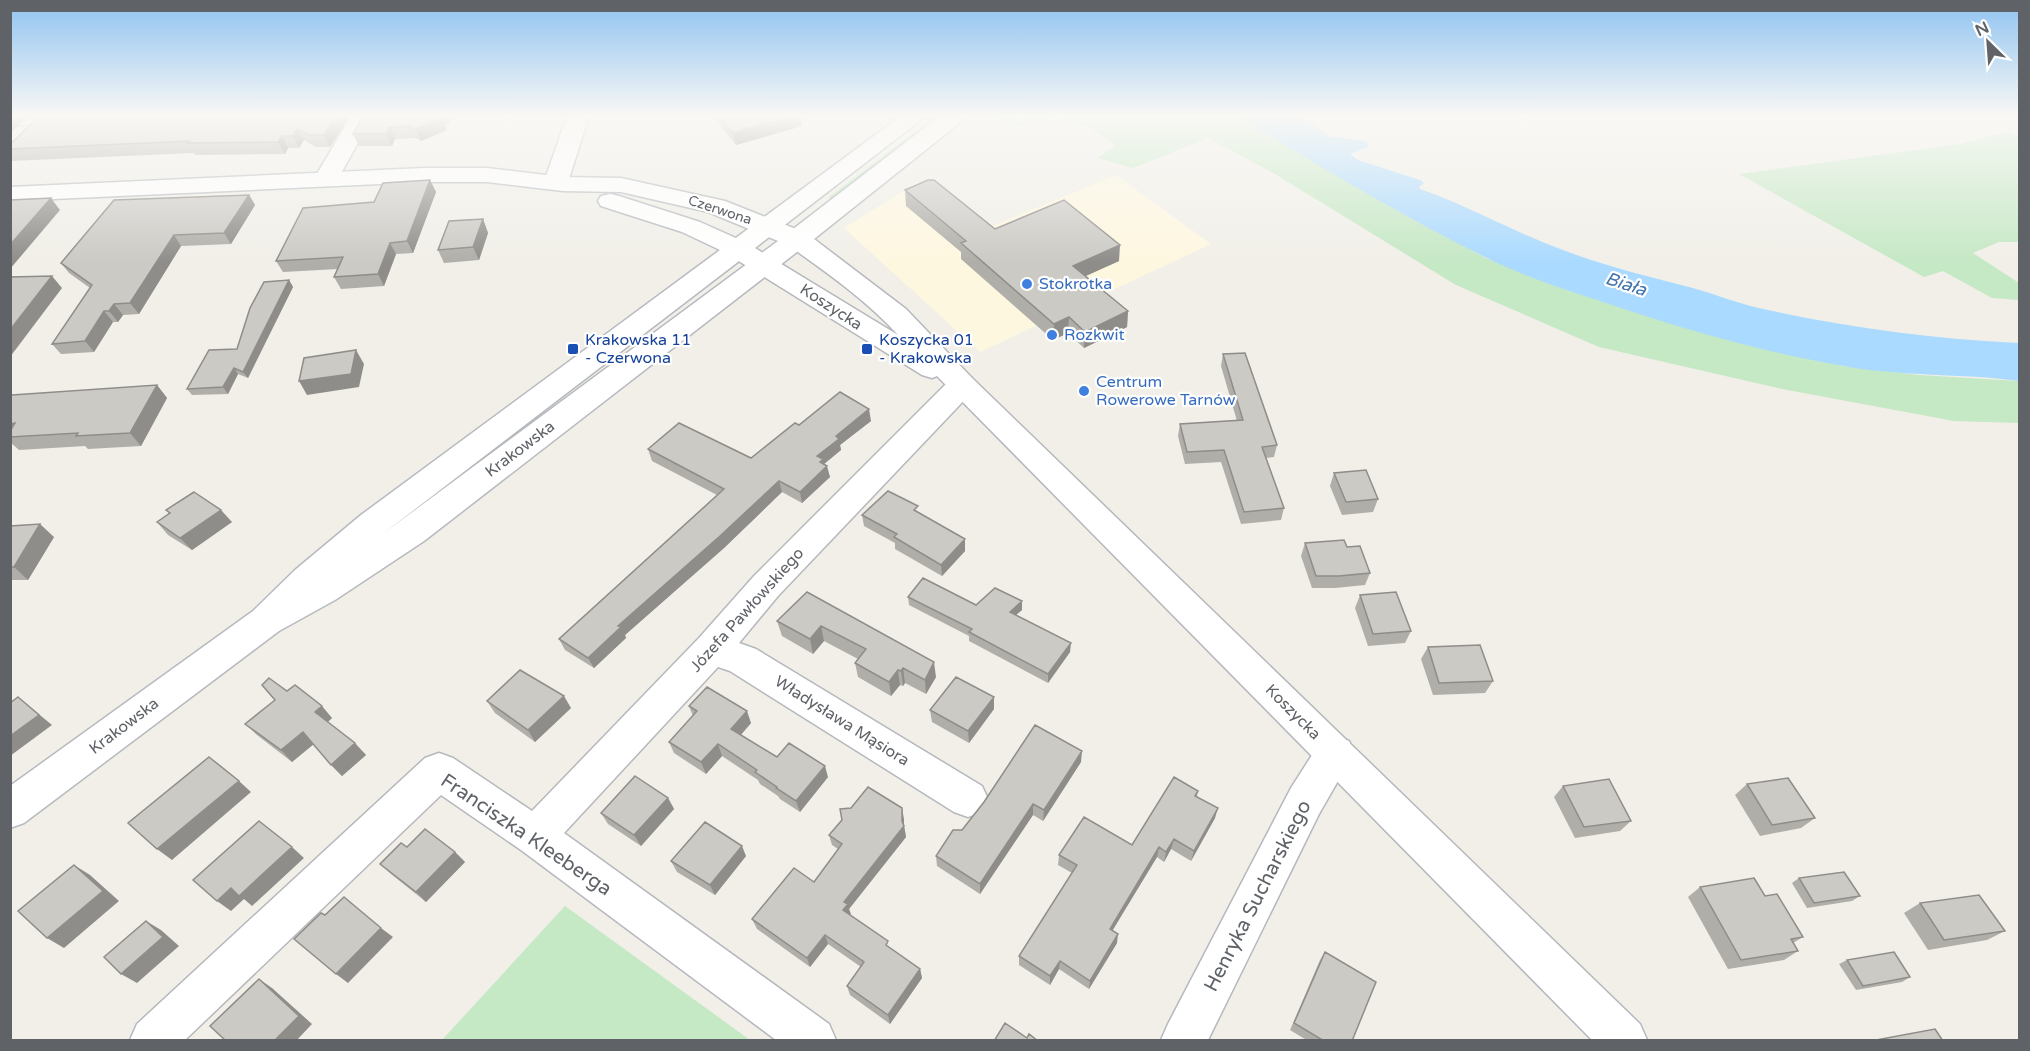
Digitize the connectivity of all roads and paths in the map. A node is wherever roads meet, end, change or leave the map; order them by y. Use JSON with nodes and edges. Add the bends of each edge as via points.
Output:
{"nodes":[{"id":1,"x":334,"y":165,"type":"edge"},
{"id":2,"x":565,"y":165,"type":"edge"},
{"id":3,"x":848,"y":165,"type":"edge"},
{"id":4,"x":891,"y":165,"type":"edge"},
{"id":5,"x":326,"y":179,"type":"junction"},
{"id":6,"x":560,"y":183,"type":"junction"},
{"id":7,"x":10,"y":194,"type":"edge"},
{"id":8,"x":770,"y":227,"type":"junction"},
{"id":9,"x":797,"y":239,"type":"junction"},
{"id":10,"x":751,"y":256,"type":"junction"},
{"id":11,"x":962,"y":385,"type":"junction"},
{"id":12,"x":712,"y":650,"type":"junction"},
{"id":13,"x":1335,"y":753,"type":"junction"},
{"id":14,"x":968,"y":799,"type":"dead end"},
{"id":15,"x":10,"y":810,"type":"edge"},
{"id":16,"x":535,"y":836,"type":"junction"},
{"id":17,"x":153,"y":1041,"type":"edge"},
{"id":18,"x":813,"y":1041,"type":"edge"},
{"id":19,"x":1185,"y":1041,"type":"edge"},
{"id":20,"x":1624,"y":1041,"type":"edge"}],
"edges":[{"from":1,"to":5,"type":"street"},
{"from":2,"to":6,"type":"street"},
{"from":3,"to":8,"type":"street","name":"Krakowska"},
{"from":4,"to":9,"type":"street","name":"Krakowska"},
{"from":5,"to":6,"type":"street","name":"Czerwona","via":[[487,175]]},
{"from":5,"to":7,"type":"street","name":"Czerwona"},
{"from":6,"to":8,"type":"street","name":"Czerwona","via":[[621,185],[716,206]]},
{"from":6,"to":10,"type":"street","name":"Czerwona","via":[[691,227]]},
{"from":8,"to":9,"type":"street"},
{"from":8,"to":10,"type":"street","name":"Krakowska"},
{"from":9,"to":10,"type":"street","name":"Krakowska"},
{"from":9,"to":11,"type":"street","name":"Koszycka","via":[[896,315]]},
{"from":10,"to":11,"type":"street","name":"Koszycka"},
{"from":10,"to":15,"type":"street","name":"Krakowska","via":[[412,532],[323,590],[266,621]]},
{"from":11,"to":12,"type":"street","name":"Józefa Pawłowskiego","via":[[766,586]]},
{"from":11,"to":13,"type":"street","name":"Koszycka"},
{"from":12,"to":14,"type":"street","name":"Władysława Mąsiora","via":[[743,660]]},
{"from":12,"to":16,"type":"street","name":"Józefa Pawłowskiego"},
{"from":13,"to":19,"type":"street","name":"Henryka Sucharskiego","via":[[1305,801]]},
{"from":13,"to":20,"type":"street","name":"Koszycka"},
{"from":16,"to":17,"type":"street","name":"Franciszka Kleeberga","via":[[439,771]]},
{"from":16,"to":18,"type":"street","name":"Franciszka Kleeberga"}]}
